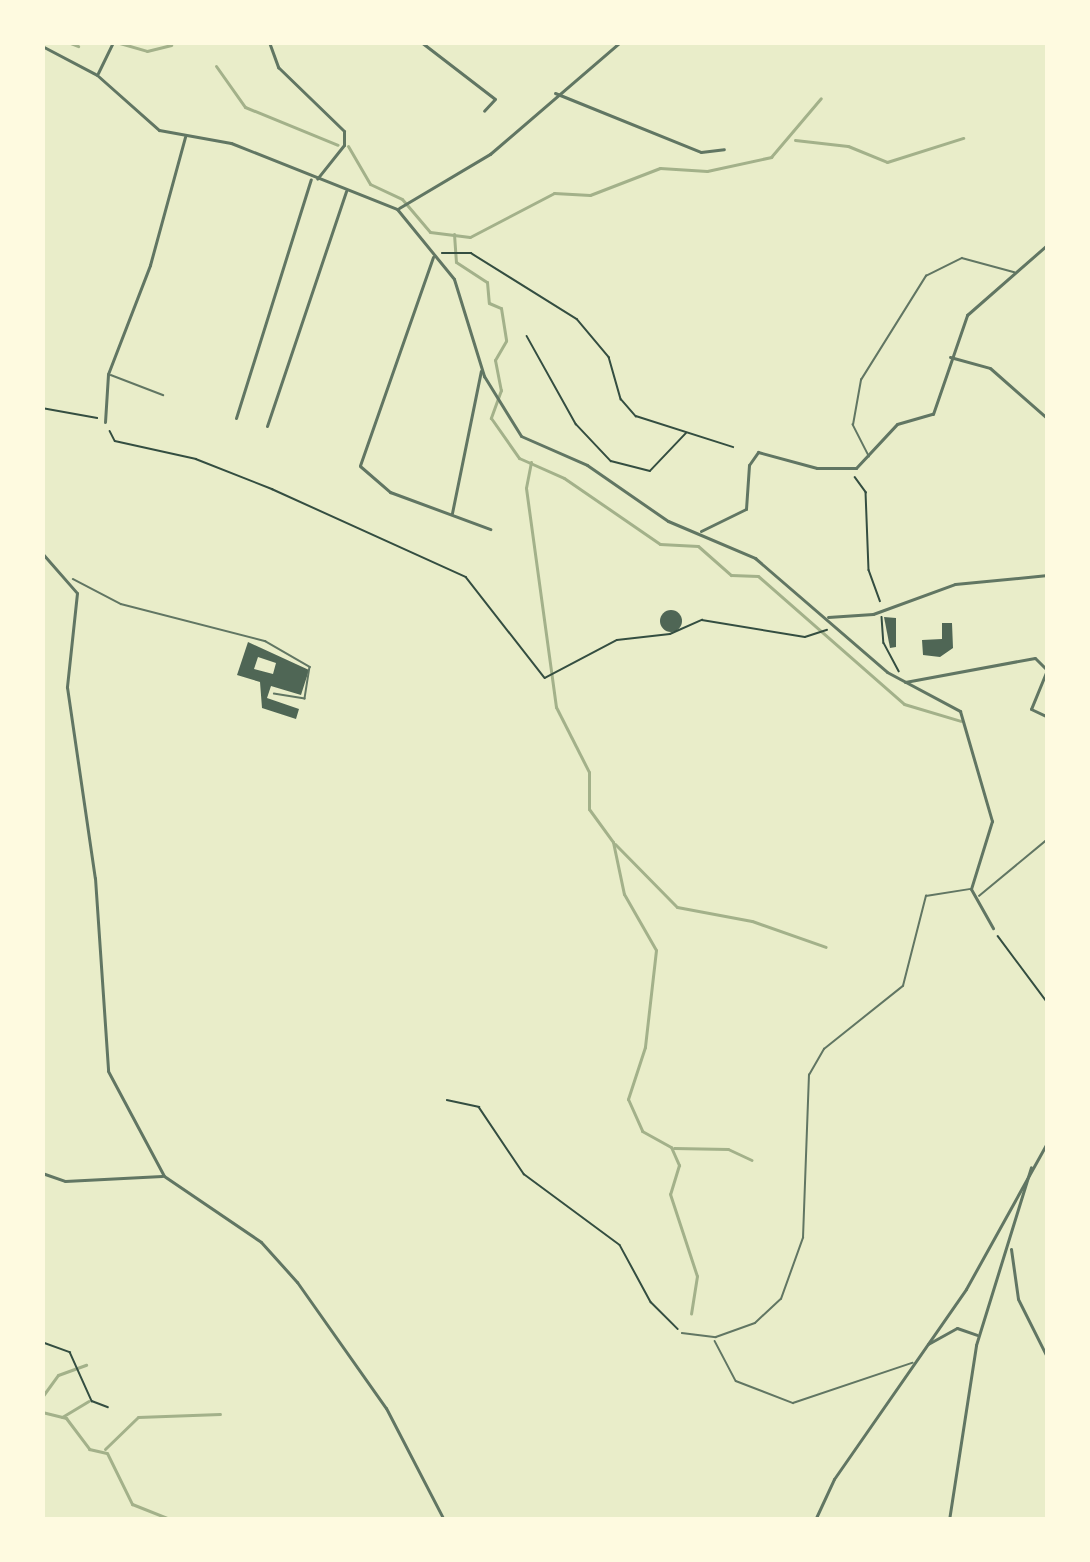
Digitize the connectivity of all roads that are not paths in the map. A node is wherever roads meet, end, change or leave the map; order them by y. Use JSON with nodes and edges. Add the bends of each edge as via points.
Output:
{"nodes":[{"id":1,"x":269,"y":42,"type":"edge"},
{"id":2,"x":421,"y":42,"type":"edge"},
{"id":3,"x":611,"y":42,"type":"edge"},
{"id":4,"x":620,"y":42,"type":"edge"},
{"id":5,"x":113,"y":43,"type":"edge"},
{"id":6,"x":42,"y":46,"type":"edge"},
{"id":7,"x":613,"y":51,"type":"junction"},
{"id":8,"x":97,"y":75,"type":"junction"},
{"id":9,"x":555,"y":93,"type":"junction"},
{"id":10,"x":484,"y":112,"type":"dead end"},
{"id":11,"x":186,"y":136,"type":"junction"},
{"id":12,"x":724,"y":149,"type":"dead end"},
{"id":13,"x":314,"y":178,"type":"junction"},
{"id":14,"x":347,"y":189,"type":"junction"},
{"id":15,"x":402,"y":205,"type":"junction"},
{"id":16,"x":1048,"y":244,"type":"edge"},
{"id":17,"x":436,"y":255,"type":"junction"},
{"id":18,"x":1014,"y":272,"type":"junction"},
{"id":19,"x":950,"y":358,"type":"junction"},
{"id":20,"x":482,"y":369,"type":"junction"},
{"id":21,"x":108,"y":374,"type":"junction"},
{"id":22,"x":163,"y":395,"type":"dead end"},
{"id":23,"x":236,"y":418,"type":"dead end"},
{"id":24,"x":1048,"y":419,"type":"edge"},
{"id":25,"x":105,"y":422,"type":"road end"},
{"id":26,"x":267,"y":426,"type":"dead end"},
{"id":27,"x":869,"y":457,"type":"junction"},
{"id":28,"x":452,"y":514,"type":"junction"},
{"id":29,"x":490,"y":529,"type":"dead end"},
{"id":30,"x":698,"y":533,"type":"junction"},
{"id":31,"x":42,"y":553,"type":"edge"},
{"id":32,"x":1048,"y":574,"type":"edge"},
{"id":33,"x":73,"y":579,"type":"junction"},
{"id":34,"x":827,"y":617,"type":"junction"},
{"id":35,"x":903,"y":682,"type":"junction"},
{"id":36,"x":274,"y":694,"type":"dead end"},
{"id":37,"x":1048,"y":717,"type":"edge"},
{"id":38,"x":1048,"y":839,"type":"edge"},
{"id":39,"x":971,"y":889,"type":"junction"},
{"id":40,"x":975,"y":897,"type":"junction"},
{"id":41,"x":993,"y":928,"type":"road end"},
{"id":42,"x":1048,"y":1141,"type":"edge"},
{"id":43,"x":1031,"y":1165,"type":"junction"},
{"id":44,"x":42,"y":1173,"type":"edge"},
{"id":45,"x":164,"y":1176,"type":"junction"},
{"id":46,"x":1010,"y":1245,"type":"junction"},
{"id":47,"x":682,"y":1333,"type":"road end"},
{"id":48,"x":979,"y":1336,"type":"junction"},
{"id":49,"x":716,"y":1337,"type":"junction"},
{"id":50,"x":926,"y":1345,"type":"junction"},
{"id":51,"x":1048,"y":1359,"type":"edge"},
{"id":52,"x":912,"y":1363,"type":"junction"},
{"id":53,"x":444,"y":1520,"type":"edge"},
{"id":54,"x":815,"y":1520,"type":"edge"},
{"id":55,"x":949,"y":1520,"type":"edge"}],
"edges":[{"from":1,"to":13,"type":"street","via":[[278,68],[344,131],[344,145]]},
{"from":2,"to":10,"type":"street","via":[[495,99]]},
{"from":3,"to":7,"type":"street"},
{"from":4,"to":7,"type":"street"},
{"from":5,"to":8,"type":"street"},
{"from":6,"to":8,"type":"street"},
{"from":7,"to":9,"type":"street"},
{"from":8,"to":11,"type":"street","via":[[153,127]]},
{"from":9,"to":12,"type":"street","via":[[701,152]]},
{"from":9,"to":15,"type":"street","via":[[490,154]]},
{"from":11,"to":13,"type":"street","via":[[231,143]]},
{"from":11,"to":21,"type":"street"},
{"from":13,"to":14,"type":"street"},
{"from":13,"to":23,"type":"street"},
{"from":14,"to":15,"type":"street"},
{"from":14,"to":26,"type":"street"},
{"from":15,"to":17,"type":"street"},
{"from":16,"to":18,"type":"street"},
{"from":17,"to":20,"type":"street","via":[[460,293]]},
{"from":17,"to":28,"type":"street","via":[[360,466],[374,484]]},
{"from":18,"to":19,"type":"street","via":[[968,315]]},
{"from":18,"to":27,"type":"lane","via":[[962,258],[926,276],[861,380],[854,425]]},
{"from":19,"to":24,"type":"street","via":[[990,368]]},
{"from":19,"to":27,"type":"street","via":[[933,414],[897,424]]},
{"from":20,"to":28,"type":"street"},
{"from":20,"to":30,"type":"street","via":[[533,446],[587,465]]},
{"from":21,"to":22,"type":"lane"},
{"from":21,"to":25,"type":"street"},
{"from":27,"to":30,"type":"street","via":[[847,470],[758,452],[746,508]]},
{"from":28,"to":29,"type":"street"},
{"from":30,"to":34,"type":"street","via":[[755,558]]},
{"from":31,"to":33,"type":"street"},
{"from":32,"to":34,"type":"street","via":[[955,584],[886,610]]},
{"from":33,"to":36,"type":"lane","via":[[121,604],[265,641],[310,667],[305,699]]},
{"from":33,"to":45,"type":"street","via":[[78,610],[67,687],[95,878],[103,1048]]},
{"from":34,"to":35,"type":"street"},
{"from":35,"to":37,"type":"street","via":[[1035,658],[1047,670],[1031,709]]},
{"from":35,"to":39,"type":"street","via":[[964,717],[992,821]]},
{"from":38,"to":40,"type":"lane"},
{"from":39,"to":40,"type":"street"},
{"from":39,"to":49,"type":"lane","via":[[926,896],[894,999],[815,1060],[804,1099],[808,1191],[796,1274],[766,1314]]},
{"from":40,"to":41,"type":"street"},
{"from":42,"to":43,"type":"street"},
{"from":43,"to":46,"type":"street"},
{"from":43,"to":50,"type":"street","via":[[966,1289]]},
{"from":44,"to":45,"type":"street","via":[[65,1181]]},
{"from":45,"to":53,"type":"street","via":[[261,1242],[294,1280],[386,1408]]},
{"from":46,"to":48,"type":"street"},
{"from":46,"to":51,"type":"street","via":[[1018,1299]]},
{"from":47,"to":49,"type":"lane"},
{"from":48,"to":50,"type":"street","via":[[957,1328]]},
{"from":48,"to":55,"type":"street"},
{"from":49,"to":52,"type":"lane","via":[[736,1381],[793,1403]]},
{"from":50,"to":52,"type":"street"},
{"from":52,"to":54,"type":"street"}]}
